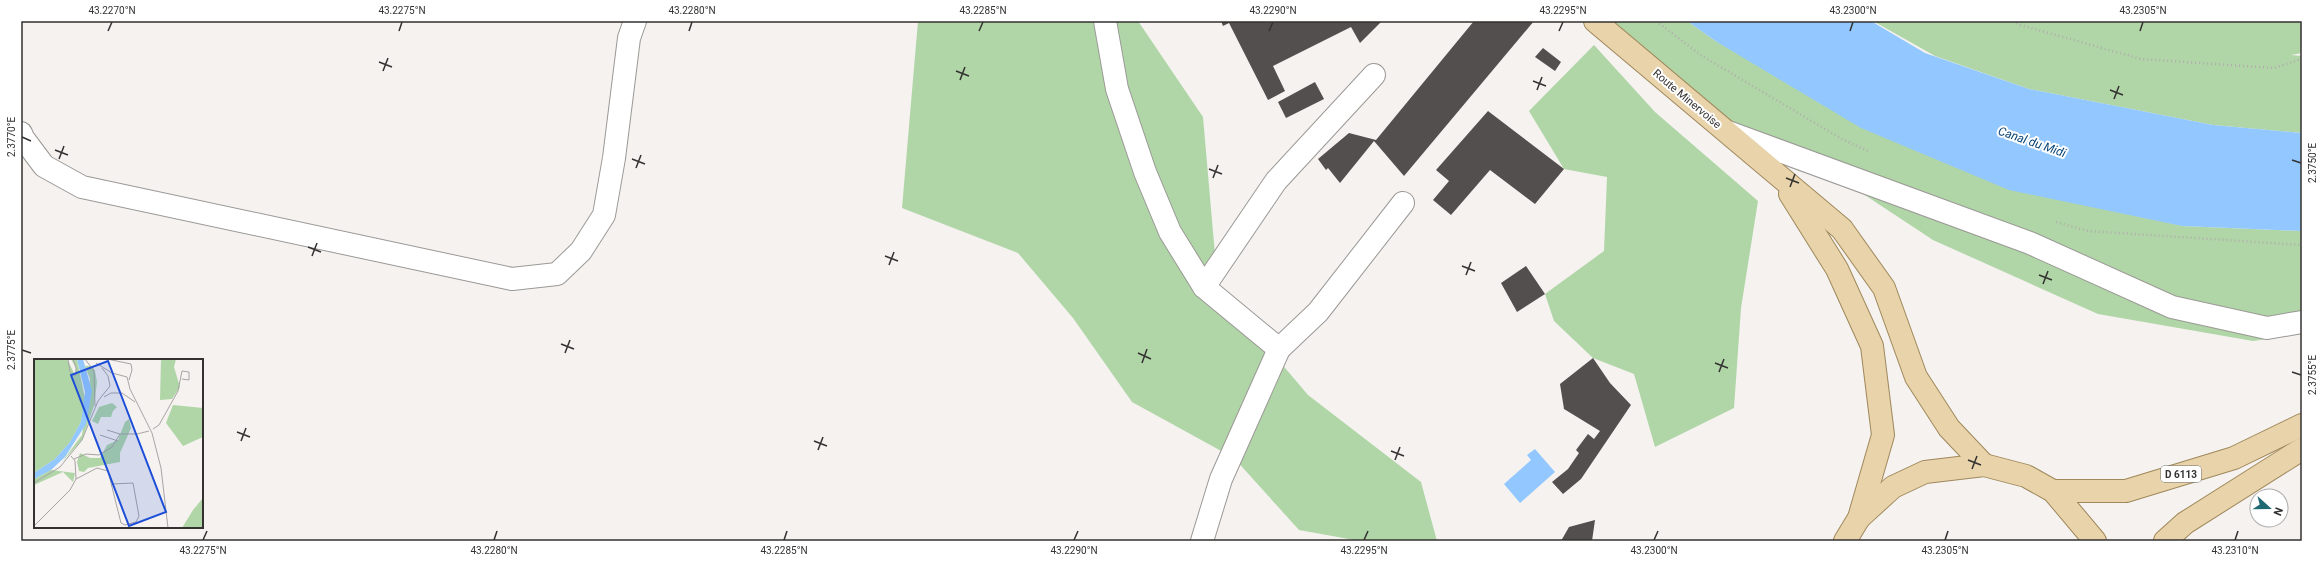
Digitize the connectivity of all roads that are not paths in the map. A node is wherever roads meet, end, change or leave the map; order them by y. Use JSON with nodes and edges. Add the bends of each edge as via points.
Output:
{"nodes":[{"id":1,"x":636,"y":21,"type":"edge"},
{"id":2,"x":1105,"y":21,"type":"edge"},
{"id":3,"x":1595,"y":21,"type":"edge"},
{"id":4,"x":1374,"y":76,"type":"dead end"},
{"id":5,"x":1725,"y":131,"type":"junction"},
{"id":6,"x":21,"y":133,"type":"edge"},
{"id":7,"x":1779,"y":176,"type":"junction"},
{"id":8,"x":1403,"y":203,"type":"dead end"},
{"id":9,"x":1204,"y":287,"type":"junction"},
{"id":10,"x":2302,"y":322,"type":"edge"},
{"id":11,"x":1278,"y":349,"type":"junction"},
{"id":12,"x":2302,"y":425,"type":"edge"},
{"id":13,"x":2302,"y":449,"type":"edge"},
{"id":14,"x":1984,"y":465,"type":"junction"},
{"id":15,"x":2053,"y":492,"type":"junction"},
{"id":16,"x":1859,"y":518,"type":"junction"},
{"id":17,"x":1202,"y":541,"type":"edge"},
{"id":18,"x":1845,"y":541,"type":"edge"},
{"id":19,"x":2095,"y":541,"type":"edge"},
{"id":20,"x":2165,"y":541,"type":"edge"}],
"edges":[{"from":1,"to":6,"type":"lane","via":[[629,38],[604,215],[581,251],[557,274],[512,279],[82,187],[44,166]]},
{"from":2,"to":9,"type":"lane","via":[[1117,89],[1144,172],[1170,232]]},
{"from":3,"to":5,"type":"main road","name":"Route Minervoise"},
{"from":4,"to":9,"type":"lane","via":[[1276,181]]},
{"from":5,"to":7,"type":"main road","name":"Route Minervoise"},
{"from":5,"to":10,"type":"lane","via":[[2030,243],[2172,307],[2267,328]]},
{"from":7,"to":14,"type":"main road","name":"Route Minervoise","via":[[1842,230],[1884,288],[1916,377],[1949,428]]},
{"from":7,"to":16,"type":"main road","via":[[1837,269],[1872,346],[1883,435]]},
{"from":8,"to":11,"type":"lane","via":[[1318,312]]},
{"from":9,"to":11,"type":"lane"},
{"from":11,"to":17,"type":"lane","via":[[1221,479]]},
{"from":12,"to":15,"type":"main road","number":"D 6113","via":[[2234,458],[2126,491]]},
{"from":13,"to":20,"type":"main road","via":[[2185,523]]},
{"from":14,"to":15,"type":"main road","via":[[2026,476]]},
{"from":14,"to":16,"type":"main road","via":[[1925,472],[1894,487]]},
{"from":15,"to":19,"type":"main road"},
{"from":16,"to":18,"type":"main road"}]}
